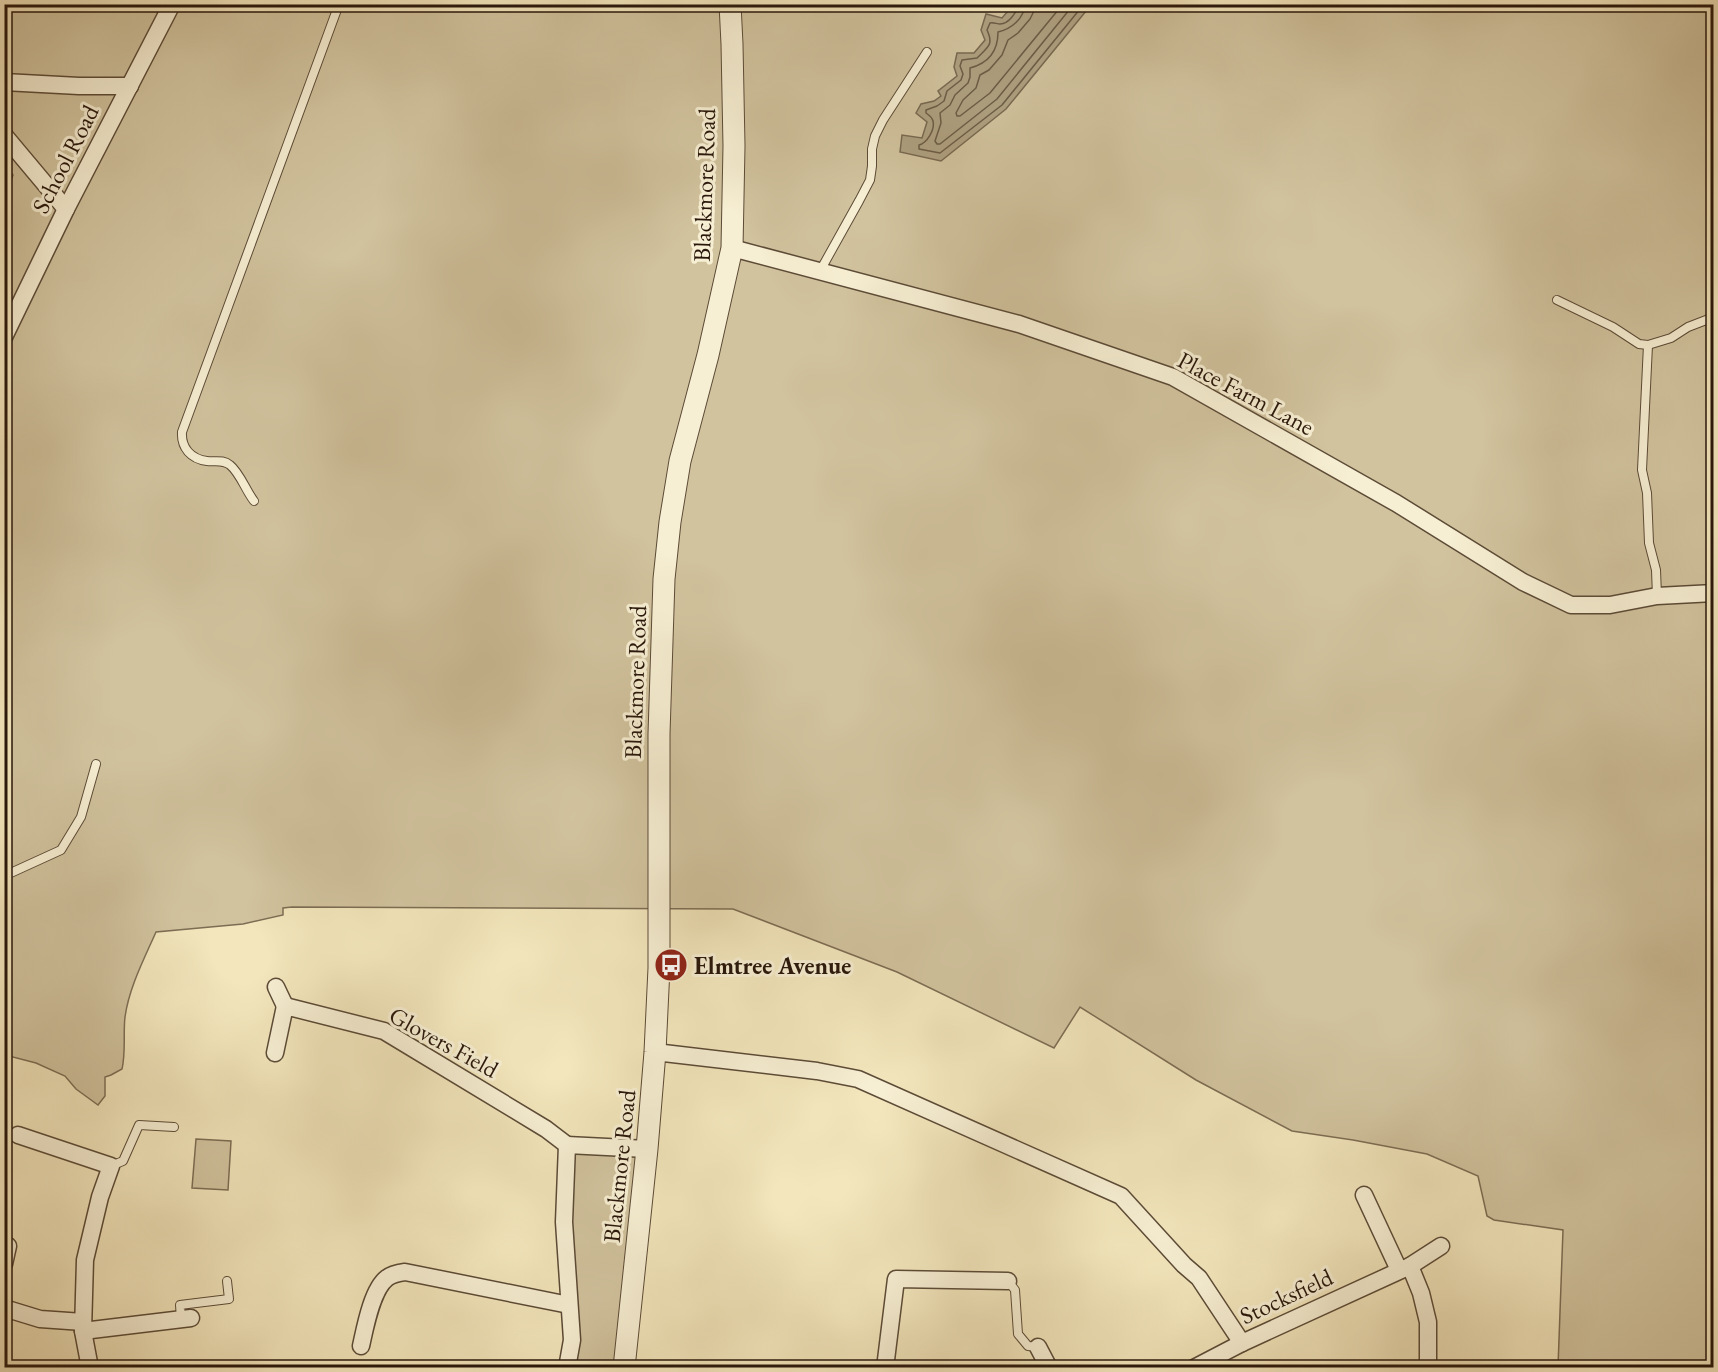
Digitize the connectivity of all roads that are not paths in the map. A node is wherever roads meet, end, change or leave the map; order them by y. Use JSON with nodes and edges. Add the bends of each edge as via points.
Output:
{"nodes":[{"id":1,"x":172,"y":4,"type":"edge"},
{"id":2,"x":339,"y":4,"type":"edge"},
{"id":3,"x":730,"y":4,"type":"edge"},
{"id":4,"x":927,"y":52,"type":"dead end"},
{"id":5,"x":4,"y":82,"type":"edge"},
{"id":6,"x":130,"y":86,"type":"junction"},
{"id":7,"x":4,"y":135,"type":"edge"},
{"id":8,"x":66,"y":209,"type":"junction"},
{"id":9,"x":732,"y":248,"type":"junction"},
{"id":10,"x":820,"y":271,"type":"junction"},
{"id":11,"x":1557,"y":300,"type":"dead end"},
{"id":12,"x":1713,"y":317,"type":"edge"},
{"id":13,"x":4,"y":337,"type":"edge"},
{"id":14,"x":1648,"y":345,"type":"junction"},
{"id":15,"x":254,"y":501,"type":"dead end"},
{"id":16,"x":1713,"y":593,"type":"edge"},
{"id":17,"x":1657,"y":596,"type":"junction"},
{"id":18,"x":96,"y":764,"type":"dead end"},
{"id":19,"x":4,"y":876,"type":"edge"},
{"id":20,"x":276,"y":987,"type":"dead end"},
{"id":21,"x":285,"y":1006,"type":"junction"},
{"id":22,"x":655,"y":1052,"type":"junction"},
{"id":23,"x":275,"y":1053,"type":"dead end"},
{"id":24,"x":174,"y":1127,"type":"dead end"},
{"id":25,"x":18,"y":1135,"type":"dead end"},
{"id":26,"x":567,"y":1144,"type":"junction"},
{"id":27,"x":647,"y":1149,"type":"junction"},
{"id":28,"x":111,"y":1166,"type":"junction"},
{"id":29,"x":1364,"y":1195,"type":"dead end"},
{"id":30,"x":4,"y":1245,"type":"edge"},
{"id":31,"x":1441,"y":1245,"type":"dead end"},
{"id":32,"x":4,"y":1264,"type":"edge"},
{"id":33,"x":1404,"y":1268,"type":"junction"},
{"id":34,"x":227,"y":1281,"type":"dead end"},
{"id":35,"x":1008,"y":1281,"type":"joint"},
{"id":36,"x":569,"y":1305,"type":"junction"},
{"id":37,"x":4,"y":1308,"type":"edge"},
{"id":38,"x":186,"y":1319,"type":"joint"},
{"id":39,"x":83,"y":1326,"type":"junction"},
{"id":40,"x":1242,"y":1343,"type":"junction"},
{"id":41,"x":361,"y":1346,"type":"dead end"},
{"id":42,"x":1038,"y":1347,"type":"joint"},
{"id":43,"x":90,"y":1368,"type":"edge"},
{"id":44,"x":567,"y":1368,"type":"edge"},
{"id":45,"x":624,"y":1368,"type":"edge"},
{"id":46,"x":885,"y":1368,"type":"edge"},
{"id":47,"x":1049,"y":1368,"type":"edge"},
{"id":48,"x":1194,"y":1368,"type":"edge"},
{"id":49,"x":1428,"y":1368,"type":"edge"}],
"edges":[{"from":1,"to":6,"type":"street","name":"School Road"},
{"from":2,"to":15,"type":"lane","via":[[182,432],[187,452],[200,460],[231,465]]},
{"from":3,"to":9,"type":"street","name":"Blackmore Road"},
{"from":4,"to":10,"type":"lane","via":[[875,136],[870,180]]},
{"from":5,"to":6,"type":"street"},
{"from":6,"to":8,"type":"street","name":"School Road"},
{"from":7,"to":8,"type":"street"},
{"from":8,"to":13,"type":"street","name":"School Road"},
{"from":9,"to":10,"type":"street","name":"Place Farm Lane"},
{"from":9,"to":22,"type":"street","name":"Blackmore Road","via":[[680,462],[664,579],[658,734],[659,968]]},
{"from":10,"to":17,"type":"street","name":"Place Farm Lane","via":[[1019,324],[1173,378],[1396,503],[1523,582],[1571,605],[1610,605]]},
{"from":11,"to":14,"type":"lane","via":[[1639,344]]},
{"from":12,"to":14,"type":"lane"},
{"from":14,"to":17,"type":"lane","via":[[1642,470]]},
{"from":16,"to":17,"type":"street","name":"Place Farm Lane"},
{"from":18,"to":19,"type":"lane","via":[[81,818],[61,850]]},
{"from":20,"to":21,"type":"street"},
{"from":21,"to":23,"type":"street"},
{"from":21,"to":26,"type":"street","name":"Glovers Field","via":[[384,1031]]},
{"from":22,"to":27,"type":"street","name":"Blackmore Road"},
{"from":22,"to":40,"type":"street","via":[[858,1079],[1121,1196],[1199,1278]]},
{"from":24,"to":28,"type":"lane","via":[[139,1125],[123,1161]]},
{"from":25,"to":28,"type":"street"},
{"from":26,"to":27,"type":"street"},
{"from":26,"to":36,"type":"street","via":[[564,1222]]},
{"from":27,"to":45,"type":"street","name":"Blackmore Road"},
{"from":28,"to":39,"type":"street","via":[[85,1260]]},
{"from":29,"to":33,"type":"street"},
{"from":30,"to":32,"type":"street","via":[[8,1246]]},
{"from":31,"to":33,"type":"street","name":"Stocksfield"},
{"from":33,"to":40,"type":"street","name":"Stocksfield"},
{"from":33,"to":49,"type":"street","via":[[1421,1293],[1428,1322]]},
{"from":34,"to":38,"type":"lane","via":[[229,1299],[180,1305]]},
{"from":35,"to":42,"type":"lane","via":[[1015,1290],[1018,1334],[1028,1346]]},
{"from":35,"to":46,"type":"street","via":[[896,1279]]},
{"from":36,"to":41,"type":"street","via":[[405,1272],[394,1274],[385,1280],[372,1302]]},
{"from":36,"to":44,"type":"street","via":[[572,1340]]},
{"from":37,"to":39,"type":"street"},
{"from":38,"to":39,"type":"street"},
{"from":39,"to":43,"type":"street"},
{"from":40,"to":48,"type":"street","name":"Stocksfield"},
{"from":42,"to":47,"type":"street"}]}
